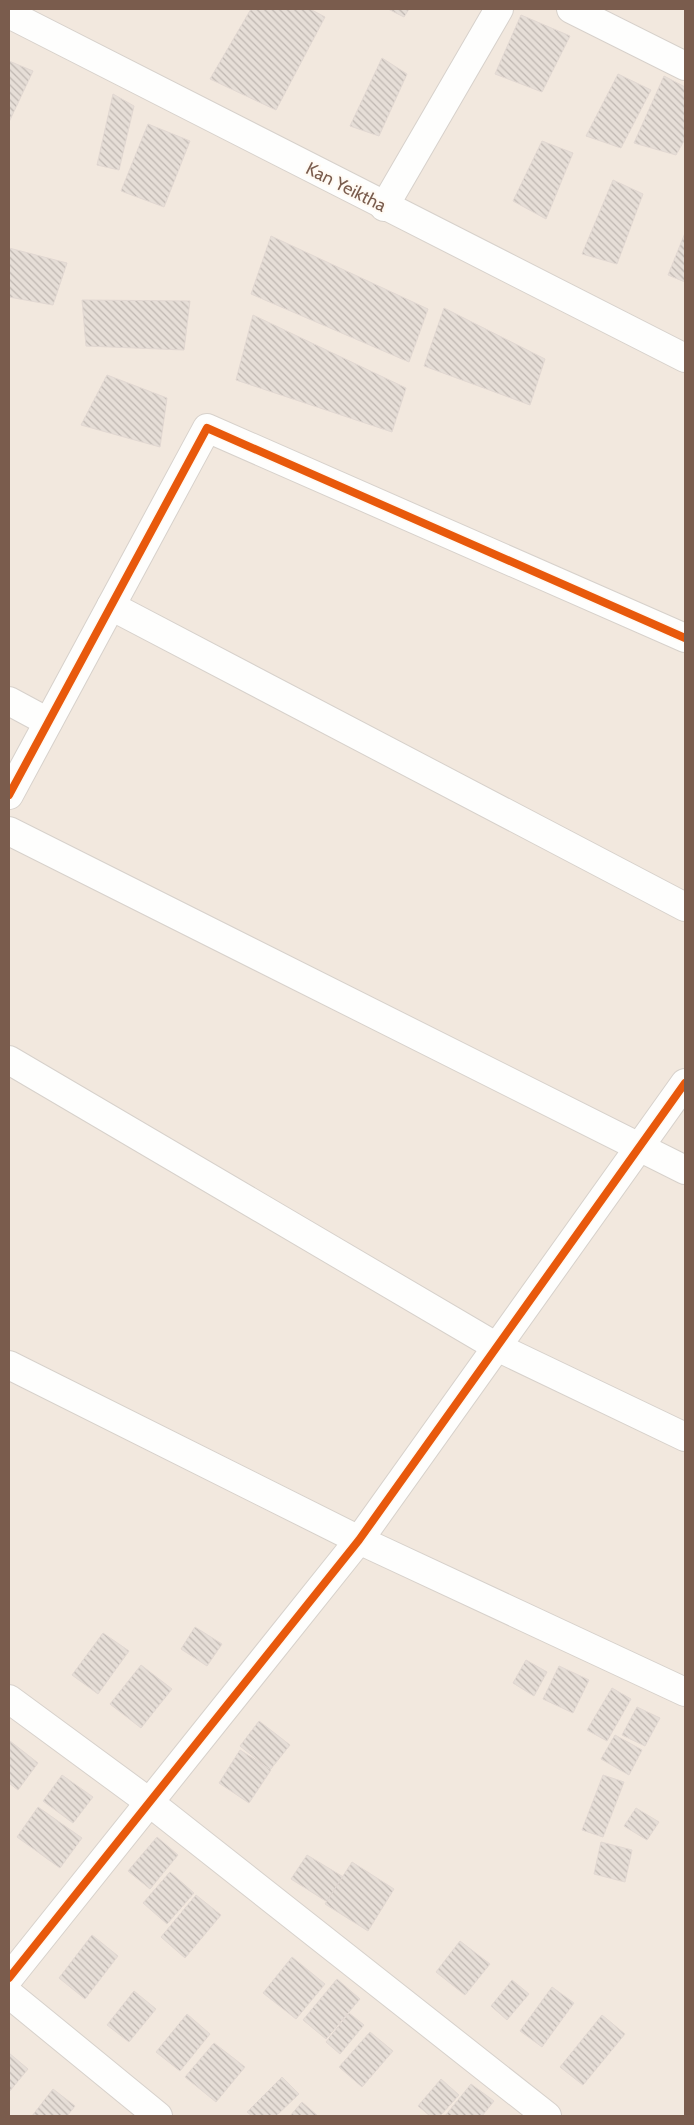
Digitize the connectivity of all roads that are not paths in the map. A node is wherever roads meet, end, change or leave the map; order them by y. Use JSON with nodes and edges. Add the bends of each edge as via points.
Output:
{"nodes":[{"id":1,"x":499,"y":9,"type":"edge"},
{"id":2,"x":571,"y":9,"type":"edge"},
{"id":3,"x":9,"y":14,"type":"edge"},
{"id":4,"x":685,"y":66,"type":"edge"},
{"id":5,"x":384,"y":206,"type":"junction"},
{"id":6,"x":685,"y":358,"type":"edge"},
{"id":7,"x":111,"y":606,"type":"junction"},
{"id":8,"x":685,"y":638,"type":"edge"},
{"id":9,"x":9,"y":701,"type":"edge"},
{"id":10,"x":48,"y":722,"type":"junction"},
{"id":11,"x":9,"y":795,"type":"edge"},
{"id":12,"x":9,"y":831,"type":"edge"},
{"id":13,"x":685,"y":907,"type":"edge"},
{"id":14,"x":9,"y":1060,"type":"edge"},
{"id":15,"x":685,"y":1083,"type":"edge"},
{"id":16,"x":640,"y":1147,"type":"junction"},
{"id":17,"x":685,"y":1170,"type":"edge"},
{"id":18,"x":497,"y":1347,"type":"junction"},
{"id":19,"x":9,"y":1365,"type":"edge"},
{"id":20,"x":685,"y":1437,"type":"edge"},
{"id":21,"x":359,"y":1540,"type":"junction"},
{"id":22,"x":685,"y":1692,"type":"edge"},
{"id":23,"x":9,"y":1699,"type":"edge"},
{"id":24,"x":149,"y":1802,"type":"junction"},
{"id":25,"x":9,"y":1978,"type":"edge"},
{"id":26,"x":9,"y":1994,"type":"edge"},
{"id":27,"x":158,"y":2116,"type":"edge"},
{"id":28,"x":547,"y":2116,"type":"edge"}],
"edges":[{"from":1,"to":5,"type":"street"},
{"from":2,"to":4,"type":"street"},
{"from":3,"to":5,"type":"street","name":"Kan Yeiktha"},
{"from":5,"to":6,"type":"street","name":"Kan Yeiktha"},
{"from":7,"to":8,"type":"street","via":[[207,428]]},
{"from":7,"to":10,"type":"street"},
{"from":7,"to":13,"type":"street"},
{"from":9,"to":10,"type":"street"},
{"from":10,"to":11,"type":"street"},
{"from":12,"to":16,"type":"street"},
{"from":14,"to":18,"type":"street"},
{"from":15,"to":16,"type":"street"},
{"from":16,"to":17,"type":"street"},
{"from":16,"to":18,"type":"street"},
{"from":18,"to":20,"type":"street"},
{"from":18,"to":21,"type":"street"},
{"from":19,"to":21,"type":"street"},
{"from":21,"to":22,"type":"street"},
{"from":21,"to":24,"type":"street"},
{"from":23,"to":24,"type":"street"},
{"from":24,"to":25,"type":"street"},
{"from":24,"to":28,"type":"street"},
{"from":26,"to":27,"type":"street"}]}
